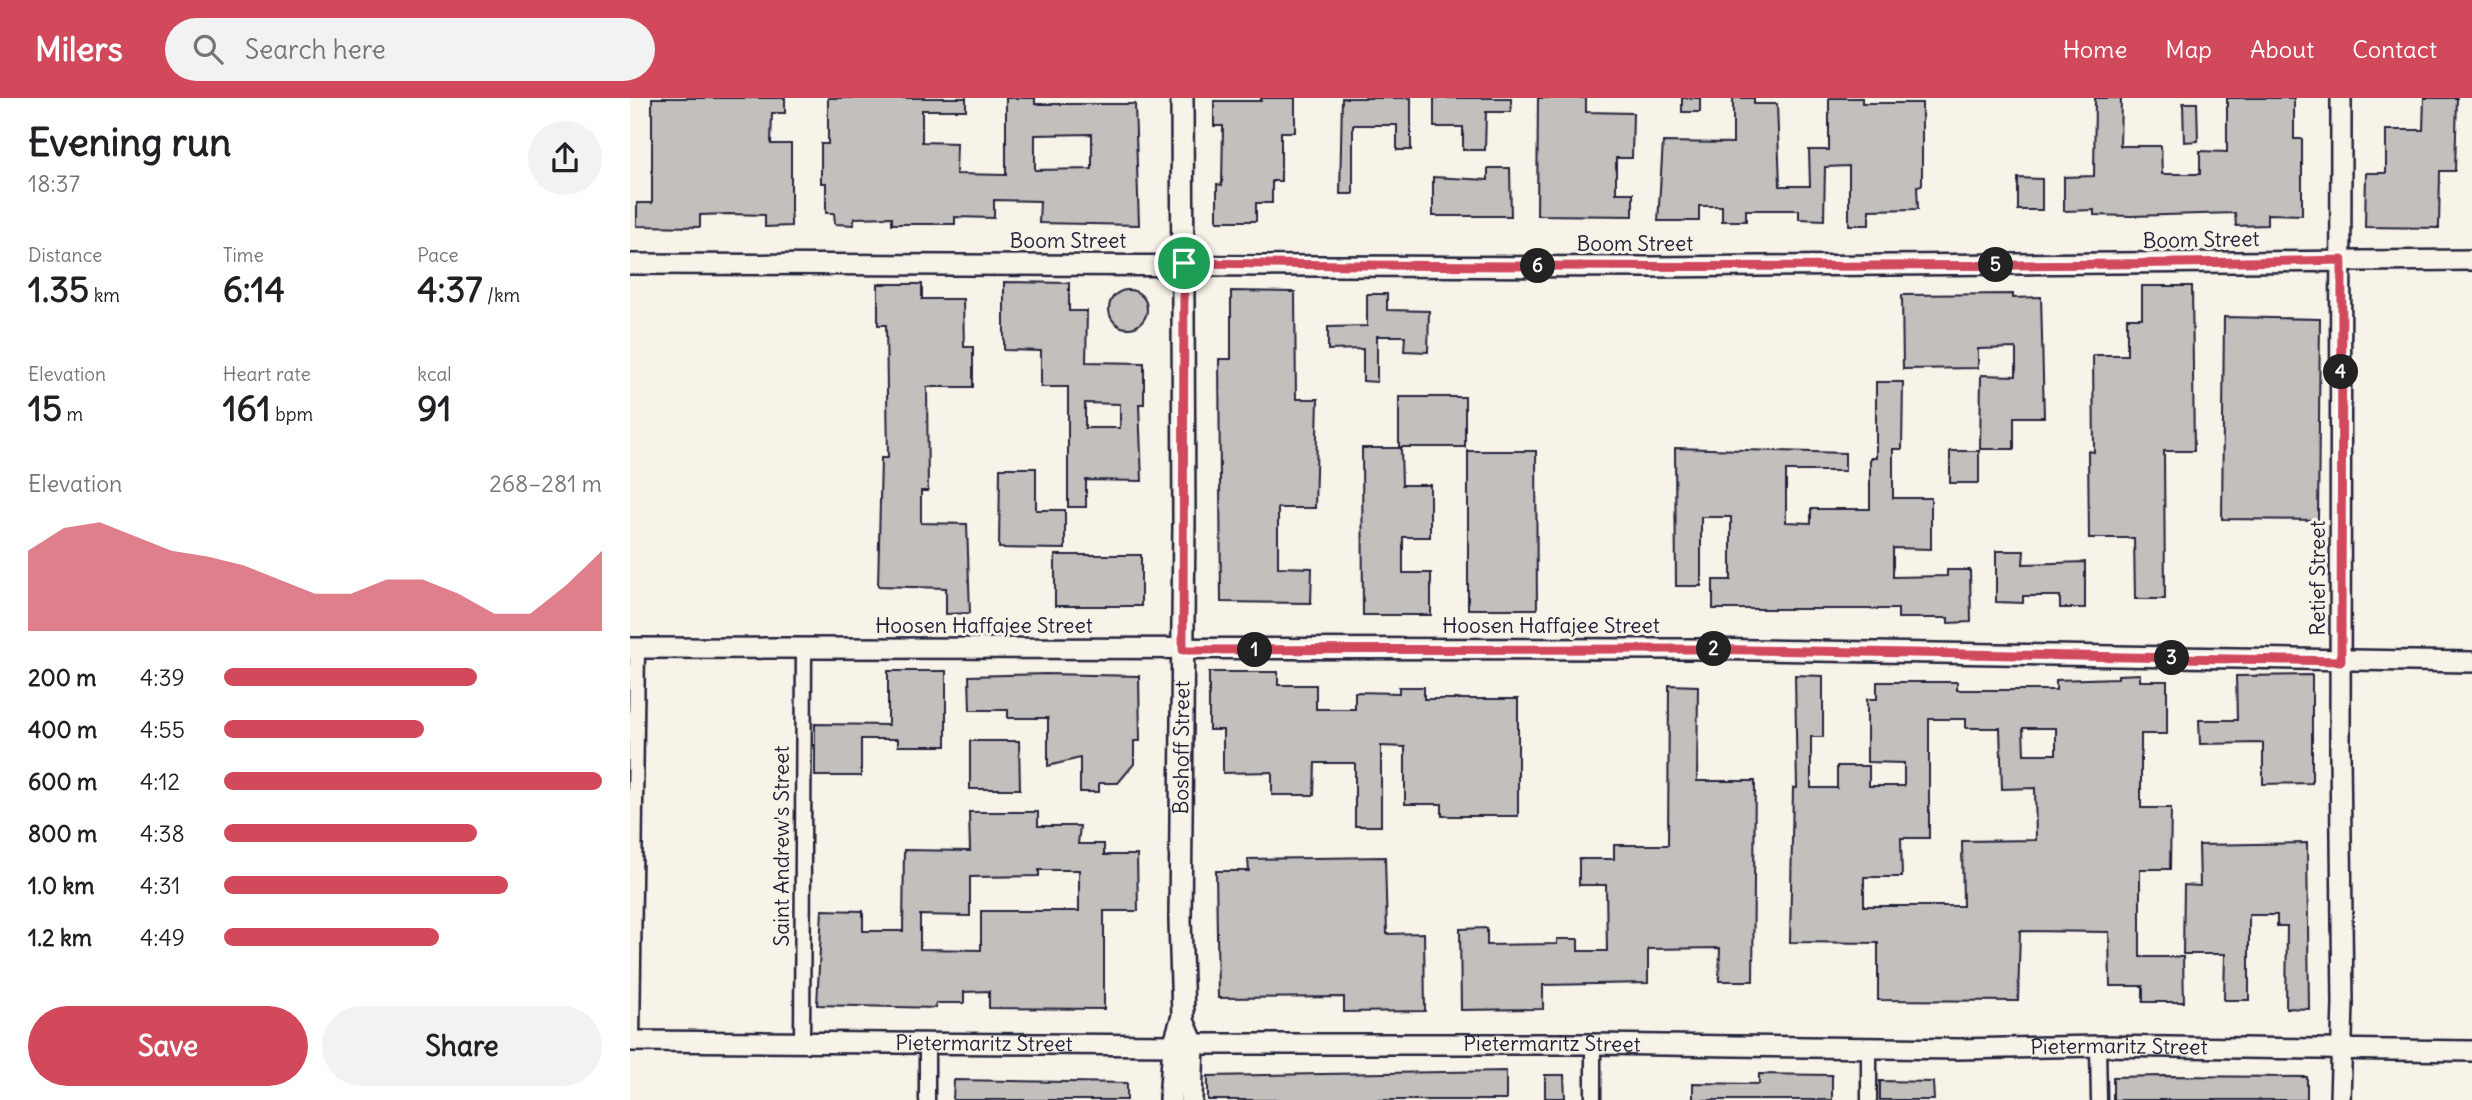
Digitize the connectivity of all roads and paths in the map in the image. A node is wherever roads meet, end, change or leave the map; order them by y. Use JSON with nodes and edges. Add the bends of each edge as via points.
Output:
{"nodes":[{"id":1,"x":1182,"y":98,"type":"edge"},
{"id":2,"x":2341,"y":98,"type":"edge"},
{"id":3,"x":2342,"y":260,"type":"junction"},
{"id":4,"x":2472,"y":260,"type":"edge"},
{"id":5,"x":1184,"y":263,"type":"junction"},
{"id":6,"x":630,"y":264,"type":"edge"},
{"id":7,"x":634,"y":648,"type":"edge"},
{"id":8,"x":804,"y":648,"type":"junction"},
{"id":9,"x":1183,"y":650,"type":"junction"},
{"id":10,"x":2341,"y":661,"type":"junction"},
{"id":11,"x":2472,"y":662,"type":"edge"},
{"id":12,"x":631,"y":1041,"type":"edge"},
{"id":13,"x":802,"y":1043,"type":"junction"},
{"id":14,"x":927,"y":1043,"type":"junction"},
{"id":15,"x":1183,"y":1044,"type":"junction"},
{"id":16,"x":1592,"y":1044,"type":"junction"},
{"id":17,"x":1869,"y":1046,"type":"junction"},
{"id":18,"x":2098,"y":1046,"type":"junction"},
{"id":19,"x":2342,"y":1052,"type":"junction"},
{"id":20,"x":2472,"y":1052,"type":"edge"},
{"id":21,"x":927,"y":1100,"type":"edge"},
{"id":22,"x":1170,"y":1100,"type":"edge"},
{"id":23,"x":1191,"y":1100,"type":"edge"},
{"id":24,"x":1593,"y":1100,"type":"edge"},
{"id":25,"x":1869,"y":1100,"type":"edge"},
{"id":26,"x":2099,"y":1100,"type":"edge"},
{"id":27,"x":2340,"y":1100,"type":"edge"}],
"edges":[{"from":1,"to":5,"type":"main road","name":"Boshoff Street"},
{"from":2,"to":3,"type":"street","name":"Retief Street"},
{"from":3,"to":4,"type":"street","name":"Boom Street"},
{"from":3,"to":5,"type":"street","name":"Boom Street","via":[[1843,266]]},
{"from":3,"to":10,"type":"street","name":"Retief Street"},
{"from":5,"to":6,"type":"street","name":"Boom Street"},
{"from":5,"to":9,"type":"main road","name":"Boshoff Street"},
{"from":7,"to":8,"type":"street","name":"Hoosen Haffajee Street"},
{"from":7,"to":12,"type":"street"},
{"from":8,"to":9,"type":"street","name":"Hoosen Haffajee Street"},
{"from":8,"to":13,"type":"street","name":"Saint Andrew's Street"},
{"from":9,"to":10,"type":"street","name":"Hoosen Haffajee Street","via":[[1698,649]]},
{"from":9,"to":15,"type":"main road","name":"Boshoff Street"},
{"from":10,"to":11,"type":"street","name":"Hoosen Haffajee Street"},
{"from":10,"to":19,"type":"street","name":"Retief Street"},
{"from":12,"to":13,"type":"street","name":"Pietermaritz Street"},
{"from":13,"to":14,"type":"street","name":"Pietermaritz Street"},
{"from":14,"to":15,"type":"street","name":"Pietermaritz Street"},
{"from":14,"to":21,"type":"street"},
{"from":15,"to":16,"type":"street","name":"Pietermaritz Street"},
{"from":15,"to":22,"type":"main road","name":"Boshoff Street"},
{"from":15,"to":23,"type":"main road","name":"Boshoff Street"},
{"from":16,"to":17,"type":"street","name":"Pietermaritz Street"},
{"from":16,"to":24,"type":"street"},
{"from":17,"to":18,"type":"street","name":"Pietermaritz Street"},
{"from":17,"to":25,"type":"street"},
{"from":18,"to":19,"type":"street","name":"Pietermaritz Street"},
{"from":18,"to":26,"type":"street"},
{"from":19,"to":20,"type":"street","name":"Pietermaritz Street"},
{"from":19,"to":27,"type":"street","name":"Retief Street"}]}
